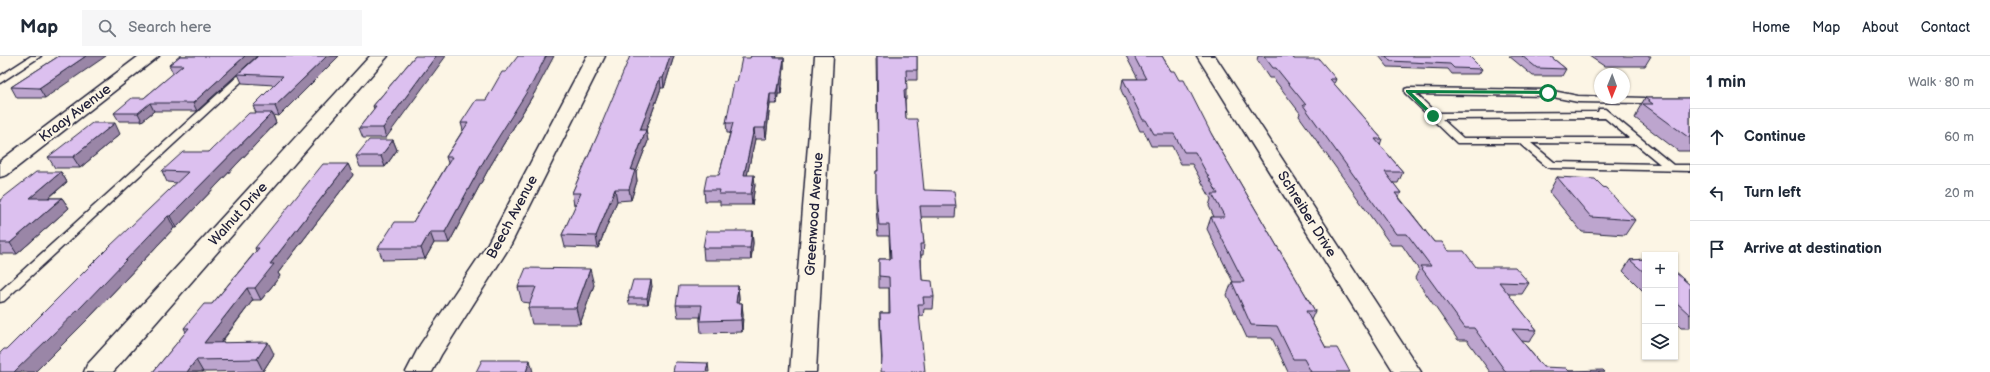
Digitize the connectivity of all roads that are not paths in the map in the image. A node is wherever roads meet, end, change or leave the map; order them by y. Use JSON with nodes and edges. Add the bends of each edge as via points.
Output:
{"nodes":[{"id":1,"x":37,"y":56,"type":"edge"},
{"id":2,"x":150,"y":56,"type":"edge"},
{"id":3,"x":265,"y":56,"type":"edge"},
{"id":4,"x":379,"y":56,"type":"edge"},
{"id":5,"x":596,"y":56,"type":"edge"},
{"id":6,"x":824,"y":56,"type":"edge"},
{"id":7,"x":1206,"y":56,"type":"edge"},
{"id":8,"x":0,"y":80,"type":"edge"},
{"id":9,"x":1588,"y":99,"type":"junction"},
{"id":10,"x":1641,"y":100,"type":"dead end"},
{"id":11,"x":1607,"y":115,"type":"junction"},
{"id":12,"x":1433,"y":116,"type":"junction"},
{"id":13,"x":1522,"y":140,"type":"junction"},
{"id":14,"x":1639,"y":141,"type":"junction"},
{"id":15,"x":1671,"y":168,"type":"junction"},
{"id":16,"x":1690,"y":168,"type":"edge"},
{"id":17,"x":0,"y":171,"type":"edge"},
{"id":18,"x":0,"y":298,"type":"edge"},
{"id":19,"x":97,"y":372,"type":"edge"},
{"id":20,"x":419,"y":372,"type":"edge"},
{"id":21,"x":803,"y":372,"type":"edge"},
{"id":22,"x":1408,"y":372,"type":"edge"}],
"edges":[{"from":1,"to":8,"type":"lane"},
{"from":2,"to":17,"type":"street","name":"Kraay Avenue"},
{"from":3,"to":18,"type":"lane"},
{"from":4,"to":19,"type":"street","name":"Walnut Drive"},
{"from":5,"to":20,"type":"street","name":"Beech Avenue","via":[[498,246],[429,352]]},
{"from":6,"to":21,"type":"street","name":"Greenwood Avenue"},
{"from":7,"to":22,"type":"street","name":"Schreiber Drive"},
{"from":9,"to":10,"type":"lane"},
{"from":9,"to":11,"type":"lane"},
{"from":9,"to":12,"type":"lane","via":[[1548,93],[1408,91]]},
{"from":11,"to":12,"type":"lane"},
{"from":11,"to":14,"type":"lane"},
{"from":12,"to":13,"type":"lane","via":[[1460,141]]},
{"from":13,"to":14,"type":"lane"},
{"from":13,"to":15,"type":"lane","via":[[1551,165]]},
{"from":14,"to":15,"type":"lane"},
{"from":15,"to":16,"type":"lane"}]}
